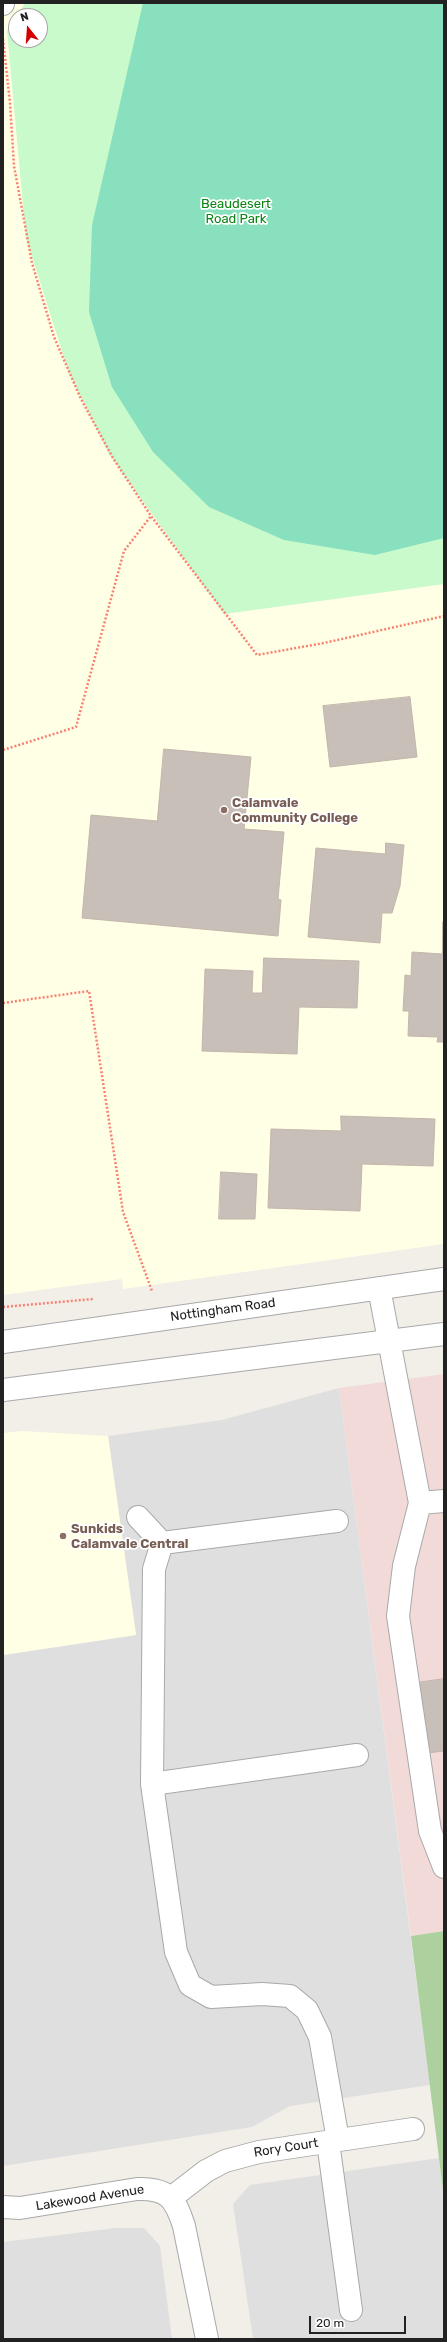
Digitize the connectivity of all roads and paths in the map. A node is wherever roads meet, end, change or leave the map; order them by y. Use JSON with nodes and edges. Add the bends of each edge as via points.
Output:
{"nodes":[{"id":1,"x":3,"y":39,"type":"edge"},
{"id":2,"x":151,"y":516,"type":"junction"},
{"id":3,"x":444,"y":616,"type":"edge"},
{"id":4,"x":3,"y":750,"type":"edge"},
{"id":5,"x":3,"y":1003,"type":"edge"},
{"id":6,"x":444,"y":1279,"type":"edge"},
{"id":7,"x":379,"y":1288,"type":"junction"},
{"id":8,"x":152,"y":1292,"type":"dead end"},
{"id":9,"x":444,"y":1334,"type":"edge"},
{"id":10,"x":390,"y":1341,"type":"junction"},
{"id":11,"x":3,"y":1342,"type":"edge"},
{"id":12,"x":3,"y":1390,"type":"edge"},
{"id":13,"x":444,"y":1501,"type":"edge"},
{"id":14,"x":420,"y":1503,"type":"junction"},
{"id":15,"x":138,"y":1517,"type":"dead end"},
{"id":16,"x":337,"y":1521,"type":"dead end"},
{"id":17,"x":162,"y":1543,"type":"junction"},
{"id":18,"x":357,"y":1755,"type":"dead end"},
{"id":19,"x":152,"y":1784,"type":"junction"},
{"id":20,"x":444,"y":1866,"type":"edge"},
{"id":21,"x":413,"y":2129,"type":"dead end"},
{"id":22,"x":333,"y":2141,"type":"junction"},
{"id":23,"x":171,"y":2198,"type":"junction"},
{"id":24,"x":3,"y":2207,"type":"edge"},
{"id":25,"x":351,"y":2310,"type":"dead end"},
{"id":26,"x":207,"y":2339,"type":"edge"}],
"edges":[{"from":1,"to":2,"type":"path","via":[[14,166],[32,263],[54,338],[81,399],[113,458]]},
{"from":2,"to":3,"type":"path","via":[[257,655],[324,644]]},
{"from":2,"to":4,"type":"path","via":[[124,551],[76,727]]},
{"from":5,"to":8,"type":"path","via":[[89,991],[123,1212]]},
{"from":6,"to":7,"type":"street","name":"Nottingham Road"},
{"from":7,"to":10,"type":"street"},
{"from":7,"to":11,"type":"street","name":"Nottingham Road"},
{"from":9,"to":10,"type":"street"},
{"from":10,"to":12,"type":"street"},
{"from":10,"to":14,"type":"street"},
{"from":13,"to":14,"type":"street"},
{"from":14,"to":20,"type":"street","via":[[404,1566],[398,1616],[430,1831]]},
{"from":15,"to":17,"type":"street"},
{"from":16,"to":17,"type":"street"},
{"from":17,"to":19,"type":"street","via":[[154,1569]]},
{"from":18,"to":19,"type":"street"},
{"from":19,"to":22,"type":"street","via":[[176,1952],[190,1985],[211,1997],[262,1994],[290,1996],[307,2010],[320,2037]]},
{"from":21,"to":22,"type":"street","name":"Rory Court"},
{"from":22,"to":23,"type":"street","name":"Rory Court","via":[[259,2152],[225,2161],[206,2171]]},
{"from":22,"to":25,"type":"street"},
{"from":23,"to":24,"type":"street","name":"Lakewood Avenue","via":[[163,2191],[153,2188],[20,2208]]},
{"from":23,"to":26,"type":"street","via":[[179,2210],[184,2226]]}]}
